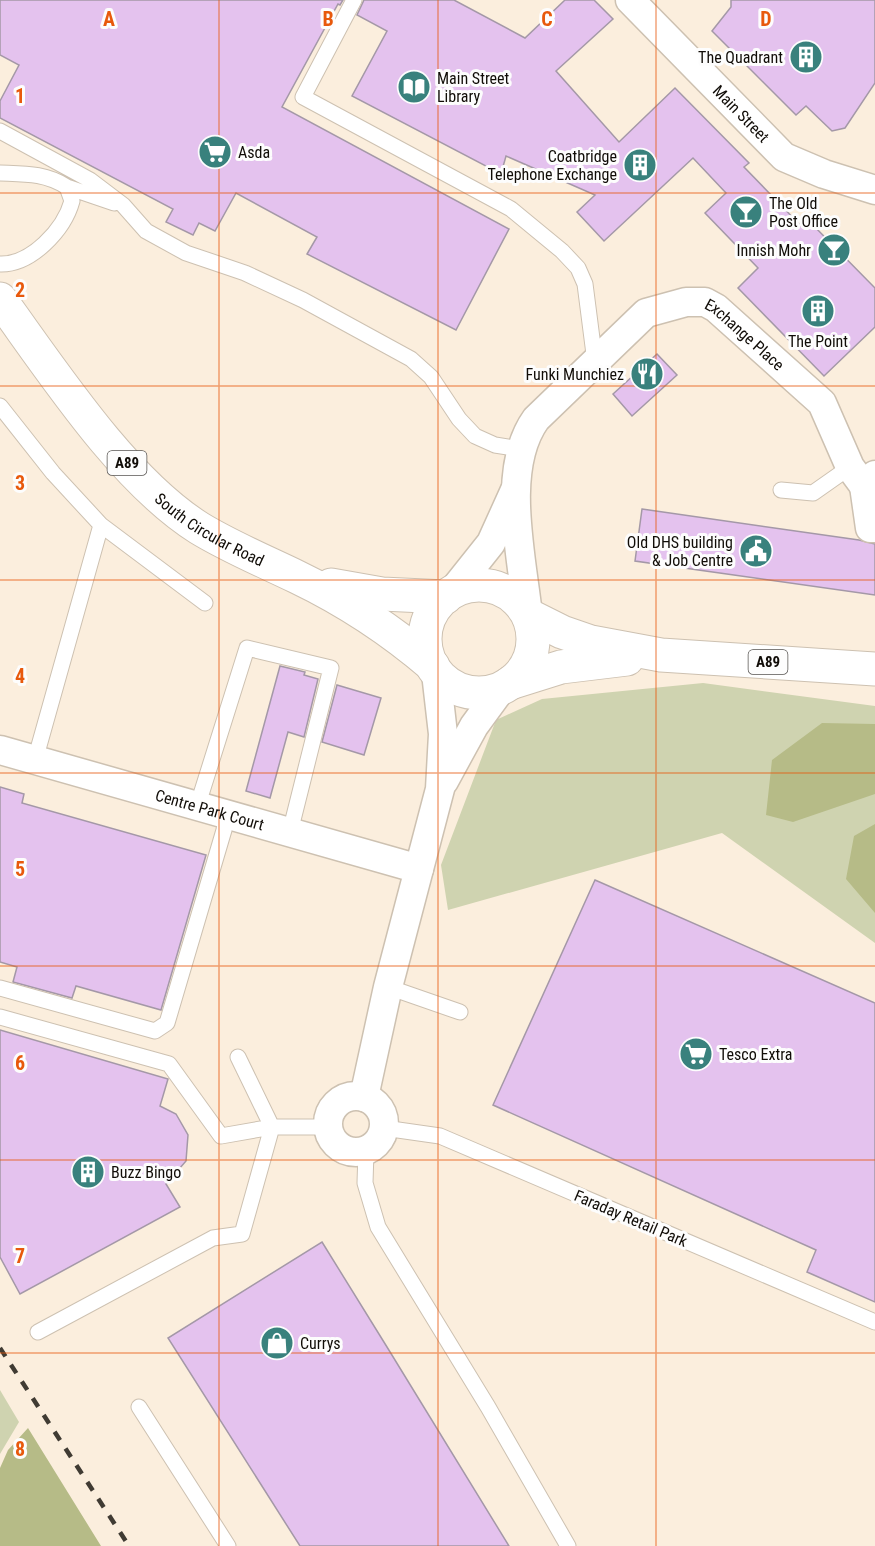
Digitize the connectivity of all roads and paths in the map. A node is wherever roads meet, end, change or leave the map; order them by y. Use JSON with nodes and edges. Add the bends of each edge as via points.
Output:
{"nodes":[{"id":1,"x":354,"y":0,"type":"edge"},
{"id":2,"x":630,"y":0,"type":"edge"},
{"id":3,"x":0,"y":131,"type":"edge"},
{"id":4,"x":27,"y":146,"type":"junction"},
{"id":5,"x":0,"y":172,"type":"edge"},
{"id":6,"x":33,"y":173,"type":"junction"},
{"id":7,"x":67,"y":187,"type":"junction"},
{"id":8,"x":875,"y":190,"type":"edge"},
{"id":9,"x":123,"y":205,"type":"junction"},
{"id":10,"x":0,"y":264,"type":"edge"},
{"id":11,"x":0,"y":299,"type":"edge"},
{"id":12,"x":595,"y":362,"type":"junction"},
{"id":13,"x":0,"y":406,"type":"edge"},
{"id":14,"x":521,"y":449,"type":"junction"},
{"id":15,"x":863,"y":476,"type":"edge"},
{"id":16,"x":516,"y":490,"type":"junction"},
{"id":17,"x":781,"y":490,"type":"dead end"},
{"id":18,"x":100,"y":525,"type":"junction"},
{"id":19,"x":875,"y":528,"type":"edge"},
{"id":20,"x":297,"y":577,"type":"junction"},
{"id":21,"x":449,"y":595,"type":"junction"},
{"id":22,"x":205,"y":603,"type":"dead end"},
{"id":23,"x":528,"y":615,"type":"junction"},
{"id":24,"x":661,"y":655,"type":"junction"},
{"id":25,"x":435,"y":669,"type":"junction"},
{"id":26,"x":875,"y":669,"type":"edge"},
{"id":27,"x":506,"y":686,"type":"junction"},
{"id":28,"x":0,"y":750,"type":"edge"},
{"id":29,"x":35,"y":760,"type":"junction"},
{"id":30,"x":440,"y":789,"type":"junction"},
{"id":31,"x":198,"y":804,"type":"junction"},
{"id":32,"x":227,"y":813,"type":"junction"},
{"id":33,"x":290,"y":831,"type":"junction"},
{"id":34,"x":419,"y":869,"type":"junction"},
{"id":35,"x":388,"y":987,"type":"junction"},
{"id":36,"x":0,"y":988,"type":"edge"},
{"id":37,"x":460,"y":1012,"type":"dead end"},
{"id":38,"x":0,"y":1017,"type":"edge"},
{"id":39,"x":238,"y":1057,"type":"dead end"},
{"id":40,"x":364,"y":1096,"type":"junction"},
{"id":41,"x":272,"y":1127,"type":"junction"},
{"id":42,"x":328,"y":1127,"type":"junction"},
{"id":43,"x":384,"y":1128,"type":"junction"},
{"id":44,"x":366,"y":1151,"type":"junction"},
{"id":45,"x":875,"y":1322,"type":"edge"},
{"id":46,"x":38,"y":1332,"type":"dead end"},
{"id":47,"x":139,"y":1407,"type":"dead end"},
{"id":48,"x":228,"y":1546,"type":"edge"},
{"id":49,"x":568,"y":1546,"type":"edge"}],
"edges":[{"from":1,"to":12,"type":"lane","via":[[303,97],[511,209],[562,251],[578,268],[585,284]]},
{"from":2,"to":8,"type":"street","name":"Main Street","via":[[784,157]]},
{"from":3,"to":4,"type":"lane"},
{"from":4,"to":6,"type":"lane"},
{"from":4,"to":9,"type":"lane","via":[[90,180]]},
{"from":5,"to":6,"type":"lane"},
{"from":6,"to":7,"type":"lane"},
{"from":7,"to":9,"type":"lane"},
{"from":7,"to":10,"type":"lane","via":[[72,201],[56,231],[25,259]]},
{"from":9,"to":14,"type":"lane","via":[[146,231],[186,253],[244,273],[303,300],[411,359],[431,377],[475,436],[495,445]]},
{"from":11,"to":20,"type":"main road","name":"South Circular Road","number":"A89","via":[[69,394],[140,478],[198,527]]},
{"from":12,"to":14,"type":"street","name":"Exchange Place","via":[[536,419]]},
{"from":12,"to":15,"type":"street","name":"Exchange Place","via":[[646,313],[686,302],[705,302],[822,403]]},
{"from":13,"to":18,"type":"lane"},
{"from":14,"to":16,"type":"street","name":"Exchange Place"},
{"from":15,"to":17,"type":"lane","via":[[813,493]]},
{"from":15,"to":19,"type":"street","name":"Exchange Place","via":[[870,528]]},
{"from":16,"to":21,"type":"street","name":"Exchange Place","via":[[491,543]]},
{"from":16,"to":23,"type":"street","name":"Exchange Place"},
{"from":18,"to":22,"type":"lane"},
{"from":18,"to":29,"type":"lane"},
{"from":20,"to":21,"type":"main road","name":"South Circular Road","number":"A89","via":[[382,594]]},
{"from":20,"to":25,"type":"main road","name":"South Circular Road","number":"A89","via":[[367,614]]},
{"from":21,"to":23,"type":"main road","number":"A89","via":[[469,586],[488,586],[518,601]]},
{"from":21,"to":25,"type":"main road","via":[[428,620],[425,638]]},
{"from":23,"to":24,"type":"main road","number":"A89","via":[[591,642]]},
{"from":23,"to":27,"type":"main road","via":[[533,649],[527,666]]},
{"from":24,"to":26,"type":"main road","number":"A89"},
{"from":24,"to":27,"type":"main road","number":"A89","via":[[585,663]]},
{"from":25,"to":27,"type":"main road","number":"A89","via":[[450,685],[467,692],[484,693]]},
{"from":25,"to":30,"type":"street","via":[[443,734]]},
{"from":27,"to":30,"type":"street","via":[[474,726]]},
{"from":28,"to":29,"type":"street","name":"Centre Park Court"},
{"from":29,"to":31,"type":"street","name":"Centre Park Court"},
{"from":30,"to":34,"type":"street"},
{"from":31,"to":32,"type":"street","name":"Centre Park Court"},
{"from":31,"to":33,"type":"lane","via":[[247,648],[330,668]]},
{"from":32,"to":33,"type":"street","name":"Centre Park Court"},
{"from":32,"to":36,"type":"lane","via":[[167,1023],[155,1031]]},
{"from":33,"to":34,"type":"street","name":"Centre Park Court"},
{"from":34,"to":35,"type":"street"},
{"from":35,"to":37,"type":"lane"},
{"from":35,"to":40,"type":"street"},
{"from":38,"to":41,"type":"lane","via":[[170,1064],[221,1136]]},
{"from":39,"to":41,"type":"lane"},
{"from":40,"to":42,"type":"street","via":[[347,1096],[337,1102],[328,1118]]},
{"from":40,"to":43,"type":"street","via":[[381,1109]]},
{"from":41,"to":42,"type":"lane"},
{"from":41,"to":46,"type":"lane","via":[[242,1234],[213,1238]]},
{"from":42,"to":44,"type":"street","via":[[341,1148]]},
{"from":43,"to":44,"type":"street","via":[[377,1143]]},
{"from":43,"to":45,"type":"lane","name":"Faraday Retail Park","via":[[440,1136]]},
{"from":44,"to":49,"type":"lane","via":[[365,1182],[378,1227]]},
{"from":47,"to":48,"type":"lane"}]}
